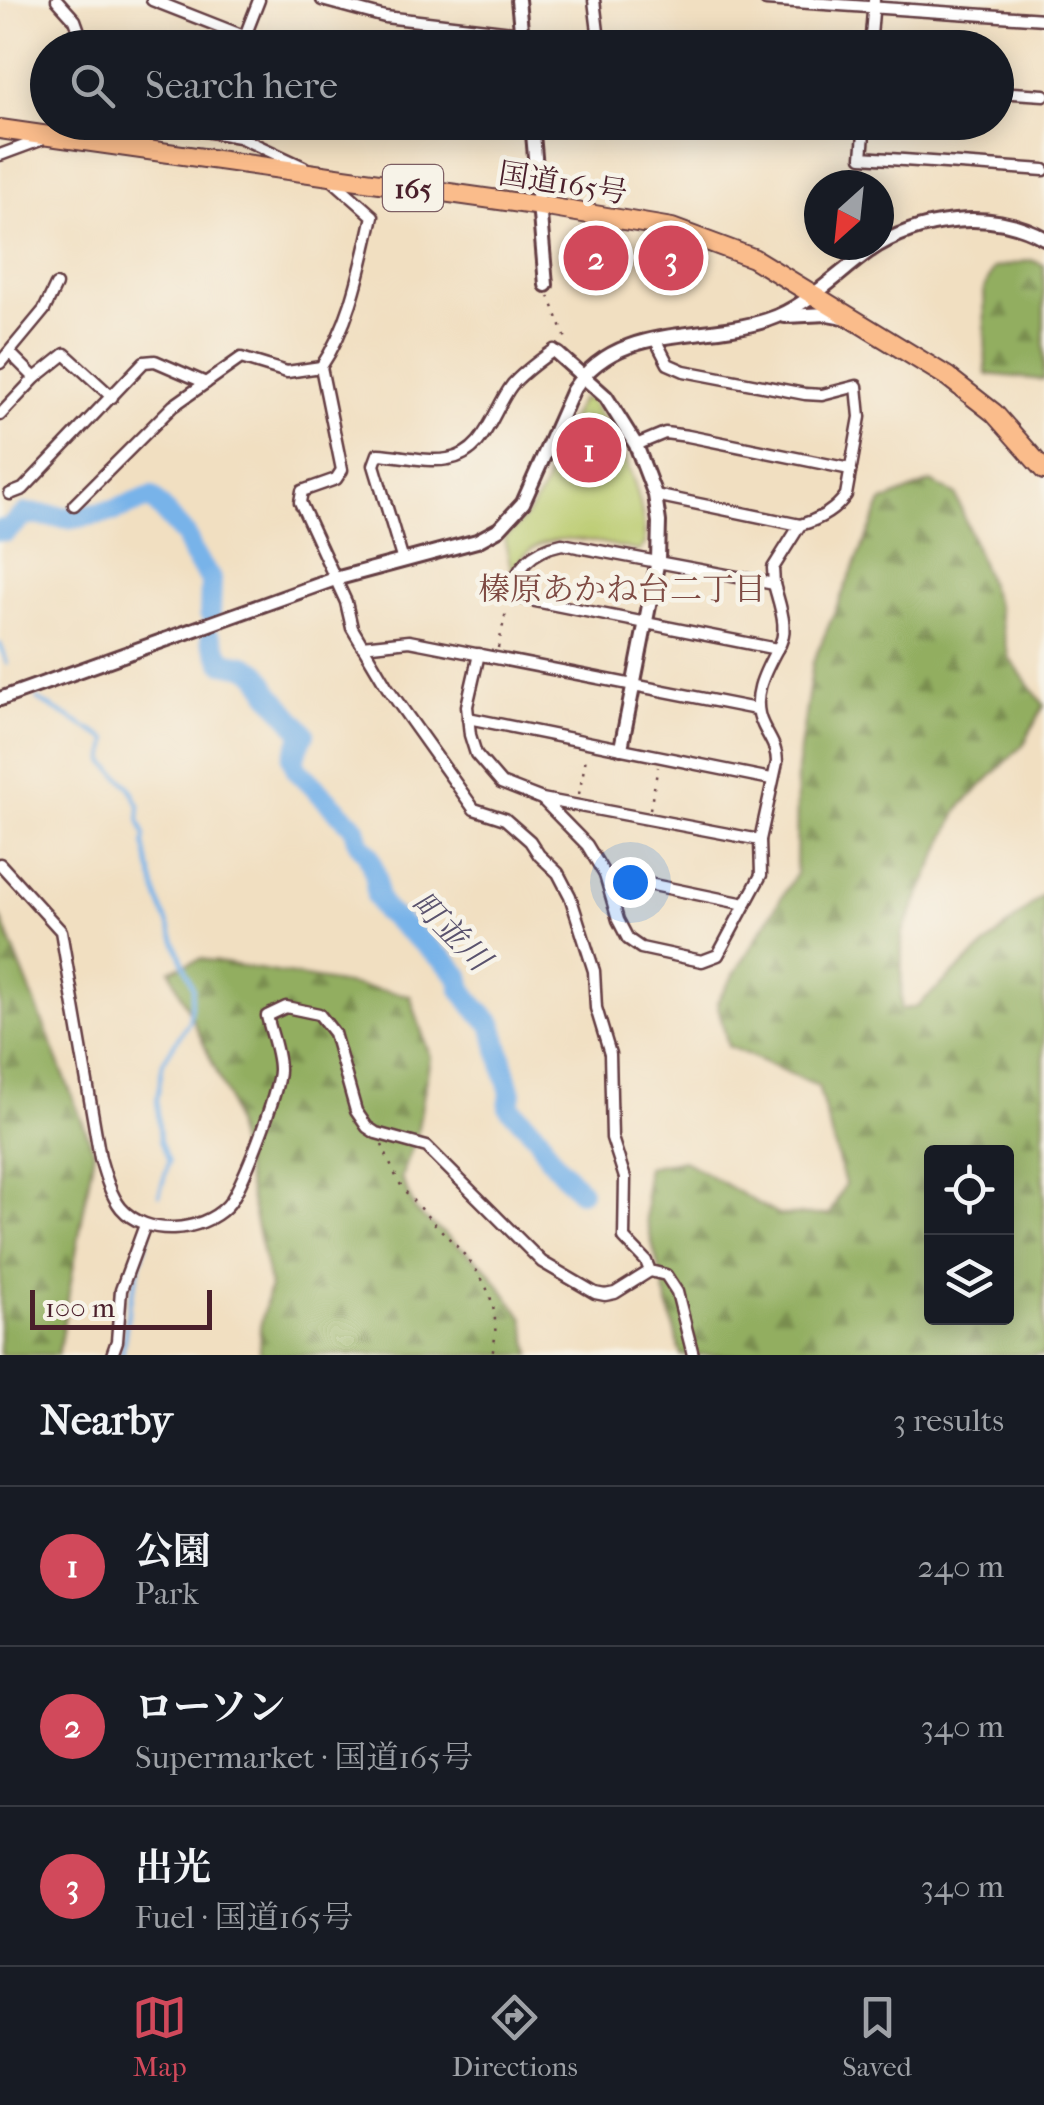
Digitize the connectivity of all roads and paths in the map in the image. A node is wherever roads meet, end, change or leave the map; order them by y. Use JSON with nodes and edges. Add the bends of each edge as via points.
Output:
{"nodes":[{"id":1,"x":57,"y":0,"type":"edge"},
{"id":2,"x":152,"y":0,"type":"edge"},
{"id":3,"x":259,"y":0,"type":"edge"},
{"id":4,"x":322,"y":0,"type":"edge"},
{"id":5,"x":518,"y":0,"type":"edge"},
{"id":6,"x":594,"y":0,"type":"edge"},
{"id":7,"x":766,"y":0,"type":"edge"},
{"id":8,"x":873,"y":4,"type":"edge"},
{"id":9,"x":1044,"y":19,"type":"edge"},
{"id":10,"x":427,"y":23,"type":"junction"},
{"id":11,"x":79,"y":30,"type":"edge"},
{"id":12,"x":230,"y":30,"type":"edge"},
{"id":13,"x":247,"y":30,"type":"edge"},
{"id":14,"x":426,"y":30,"type":"edge"},
{"id":15,"x":466,"y":30,"type":"edge"},
{"id":16,"x":521,"y":30,"type":"edge"},
{"id":17,"x":598,"y":30,"type":"edge"},
{"id":18,"x":871,"y":30,"type":"edge"},
{"id":19,"x":1014,"y":93,"type":"edge"},
{"id":20,"x":1044,"y":95,"type":"edge"},
{"id":21,"x":0,"y":130,"type":"edge"},
{"id":22,"x":30,"y":134,"type":"edge"},
{"id":23,"x":39,"y":140,"type":"edge"},
{"id":24,"x":130,"y":140,"type":"edge"},
{"id":25,"x":244,"y":140,"type":"edge"},
{"id":26,"x":534,"y":140,"type":"edge"},
{"id":27,"x":863,"y":140,"type":"edge"},
{"id":28,"x":0,"y":155,"type":"edge"},
{"id":29,"x":1044,"y":170,"type":"edge"},
{"id":30,"x":328,"y":177,"type":"junction"},
{"id":31,"x":541,"y":206,"type":"junction"},
{"id":32,"x":1044,"y":238,"type":"edge"},
{"id":33,"x":56,"y":285,"type":"dead end"},
{"id":34,"x":546,"y":285,"type":"joint"},
{"id":35,"x":814,"y":292,"type":"junction"},
{"id":36,"x":772,"y":318,"type":"junction"},
{"id":37,"x":861,"y":321,"type":"junction"},
{"id":38,"x":655,"y":339,"type":"junction"},
{"id":39,"x":574,"y":352,"type":"dead end"},
{"id":40,"x":10,"y":353,"type":"junction"},
{"id":41,"x":558,"y":354,"type":"joint"},
{"id":42,"x":0,"y":363,"type":"edge"},
{"id":43,"x":321,"y":367,"type":"junction"},
{"id":44,"x":582,"y":375,"type":"junction"},
{"id":45,"x":35,"y":378,"type":"junction"},
{"id":46,"x":206,"y":383,"type":"junction"},
{"id":47,"x":112,"y":397,"type":"junction"},
{"id":48,"x":0,"y":415,"type":"edge"},
{"id":49,"x":636,"y":444,"type":"junction"},
{"id":50,"x":850,"y":469,"type":"junction"},
{"id":51,"x":1044,"y":470,"type":"edge"},
{"id":52,"x":10,"y":494,"type":"dead end"},
{"id":53,"x":655,"y":495,"type":"junction"},
{"id":54,"x":74,"y":505,"type":"dead end"},
{"id":55,"x":800,"y":525,"type":"junction"},
{"id":56,"x":658,"y":560,"type":"junction"},
{"id":57,"x":403,"y":561,"type":"junction"},
{"id":58,"x":336,"y":579,"type":"junction"},
{"id":59,"x":774,"y":584,"type":"junction"},
{"id":60,"x":510,"y":596,"type":"junction"},
{"id":61,"x":646,"y":623,"type":"junction"},
{"id":62,"x":362,"y":646,"type":"junction"},
{"id":63,"x":777,"y":649,"type":"junction"},
{"id":64,"x":479,"y":654,"type":"junction"},
{"id":65,"x":496,"y":658,"type":"junction"},
{"id":66,"x":634,"y":686,"type":"junction"},
{"id":67,"x":0,"y":699,"type":"edge"},
{"id":68,"x":756,"y":709,"type":"junction"},
{"id":69,"x":468,"y":718,"type":"junction"},
{"id":70,"x":589,"y":742,"type":"junction"},
{"id":71,"x":621,"y":748,"type":"junction"},
{"id":72,"x":660,"y":756,"type":"junction"},
{"id":73,"x":771,"y":779,"type":"junction"},
{"id":74,"x":542,"y":799,"type":"junction"},
{"id":75,"x":577,"y":805,"type":"junction"},
{"id":76,"x":648,"y":818,"type":"junction"},
{"id":77,"x":760,"y":840,"type":"junction"},
{"id":78,"x":0,"y":864,"type":"edge"},
{"id":79,"x":605,"y":875,"type":"junction"},
{"id":80,"x":745,"y":904,"type":"junction"},
{"id":81,"x":376,"y":1133,"type":"junction"},
{"id":82,"x":145,"y":1226,"type":"junction"},
{"id":83,"x":650,"y":1270,"type":"junction"},
{"id":84,"x":112,"y":1355,"type":"edge"},
{"id":85,"x":492,"y":1355,"type":"edge"},
{"id":86,"x":693,"y":1355,"type":"edge"}],
"edges":[{"from":1,"to":11,"type":"street"},
{"from":2,"to":12,"type":"street"},
{"from":3,"to":13,"type":"street"},
{"from":4,"to":10,"type":"street"},
{"from":5,"to":16,"type":"street"},
{"from":6,"to":17,"type":"street"},
{"from":7,"to":8,"type":"street"},
{"from":8,"to":9,"type":"street"},
{"from":8,"to":18,"type":"street"},
{"from":10,"to":14,"type":"path"},
{"from":10,"to":15,"type":"street"},
{"from":19,"to":20,"type":"street"},
{"from":21,"to":22,"type":"highway","name":"国道165号","number":"165"},
{"from":23,"to":28,"type":"street"},
{"from":24,"to":30,"type":"highway","name":"国道165号","number":"165"},
{"from":25,"to":30,"type":"street"},
{"from":26,"to":31,"type":"street"},
{"from":27,"to":29,"type":"street","via":[[862,157]]},
{"from":30,"to":31,"type":"highway","name":"国道165号","number":"165"},
{"from":30,"to":43,"type":"street","via":[[372,216],[341,331]]},
{"from":31,"to":34,"type":"street"},
{"from":31,"to":35,"type":"highway","name":"国道165号","number":"165","via":[[687,233],[753,258]]},
{"from":32,"to":35,"type":"street","via":[[975,220],[918,228],[872,249]]},
{"from":33,"to":40,"type":"street"},
{"from":34,"to":39,"type":"path"},
{"from":35,"to":36,"type":"street"},
{"from":35,"to":37,"type":"highway","name":"国道165号","number":"165"},
{"from":36,"to":37,"type":"street","via":[[828,314]]},
{"from":36,"to":38,"type":"street"},
{"from":37,"to":51,"type":"highway","name":"国道165号","number":"165","via":[[994,413]]},
{"from":38,"to":44,"type":"street","via":[[609,353]]},
{"from":38,"to":50,"type":"street","via":[[668,364],[684,371],[805,394],[857,386],[860,417]]},
{"from":40,"to":42,"type":"street"},
{"from":40,"to":45,"type":"street"},
{"from":41,"to":44,"type":"street"},
{"from":41,"to":57,"type":"street","via":[[554,350],[512,386],[486,435],[465,454],[447,460],[378,454],[374,465]]},
{"from":43,"to":46,"type":"street","via":[[287,372],[241,358]]},
{"from":43,"to":58,"type":"street","via":[[342,470],[336,480],[302,491],[300,502]]},
{"from":44,"to":49,"type":"street","via":[[606,397]]},
{"from":44,"to":57,"type":"street","via":[[509,519],[477,540]]},
{"from":45,"to":47,"type":"street","via":[[65,354]]},
{"from":45,"to":48,"type":"street"},
{"from":46,"to":47,"type":"street","via":[[144,362]]},
{"from":46,"to":54,"type":"street","via":[[173,406]]},
{"from":47,"to":52,"type":"street","via":[[24,488]]},
{"from":49,"to":50,"type":"street","via":[[666,434],[688,436]]},
{"from":49,"to":53,"type":"street"},
{"from":50,"to":55,"type":"street","via":[[840,503]]},
{"from":53,"to":55,"type":"street"},
{"from":53,"to":56,"type":"street"},
{"from":55,"to":59,"type":"street","via":[[773,568]]},
{"from":56,"to":59,"type":"street"},
{"from":56,"to":60,"type":"street","via":[[552,546],[530,557]]},
{"from":56,"to":61,"type":"street"},
{"from":57,"to":58,"type":"street"},
{"from":58,"to":62,"type":"street"},
{"from":58,"to":67,"type":"street"},
{"from":59,"to":63,"type":"street","via":[[784,627]]},
{"from":60,"to":61,"type":"street"},
{"from":60,"to":65,"type":"path"},
{"from":61,"to":63,"type":"street"},
{"from":61,"to":66,"type":"street"},
{"from":62,"to":64,"type":"street","via":[[409,640]]},
{"from":62,"to":83,"type":"street","via":[[474,809],[505,819],[530,841],[570,896],[610,1054],[612,1138],[625,1178],[624,1238]]},
{"from":63,"to":68,"type":"street"},
{"from":64,"to":65,"type":"street"},
{"from":64,"to":69,"type":"street"},
{"from":65,"to":66,"type":"street"},
{"from":66,"to":68,"type":"street"},
{"from":66,"to":71,"type":"street"},
{"from":68,"to":73,"type":"street","via":[[777,750]]},
{"from":69,"to":70,"type":"street"},
{"from":69,"to":74,"type":"street","via":[[476,754],[488,772]]},
{"from":70,"to":71,"type":"street"},
{"from":70,"to":75,"type":"path"},
{"from":71,"to":72,"type":"street"},
{"from":72,"to":73,"type":"street"},
{"from":72,"to":76,"type":"path"},
{"from":73,"to":77,"type":"street"},
{"from":74,"to":75,"type":"street"},
{"from":74,"to":79,"type":"street"},
{"from":75,"to":76,"type":"street"},
{"from":76,"to":77,"type":"street"},
{"from":77,"to":80,"type":"street","via":[[760,875]]},
{"from":78,"to":82,"type":"street","via":[[61,931],[100,1158],[122,1209]]},
{"from":79,"to":80,"type":"street"},
{"from":79,"to":80,"type":"street","via":[[628,939],[675,956],[702,961],[718,955]]},
{"from":81,"to":82,"type":"street","via":[[356,1111],[334,1033],[319,1014],[286,1006],[267,1016],[280,1071],[229,1205],[187,1227]]},
{"from":81,"to":83,"type":"street","via":[[427,1146],[542,1262],[595,1292],[615,1293]]},
{"from":81,"to":85,"type":"path","via":[[401,1185],[490,1288],[497,1328]]},
{"from":82,"to":84,"type":"street","via":[[122,1290]]},
{"from":83,"to":86,"type":"street","via":[[666,1275],[677,1292]]}]}
